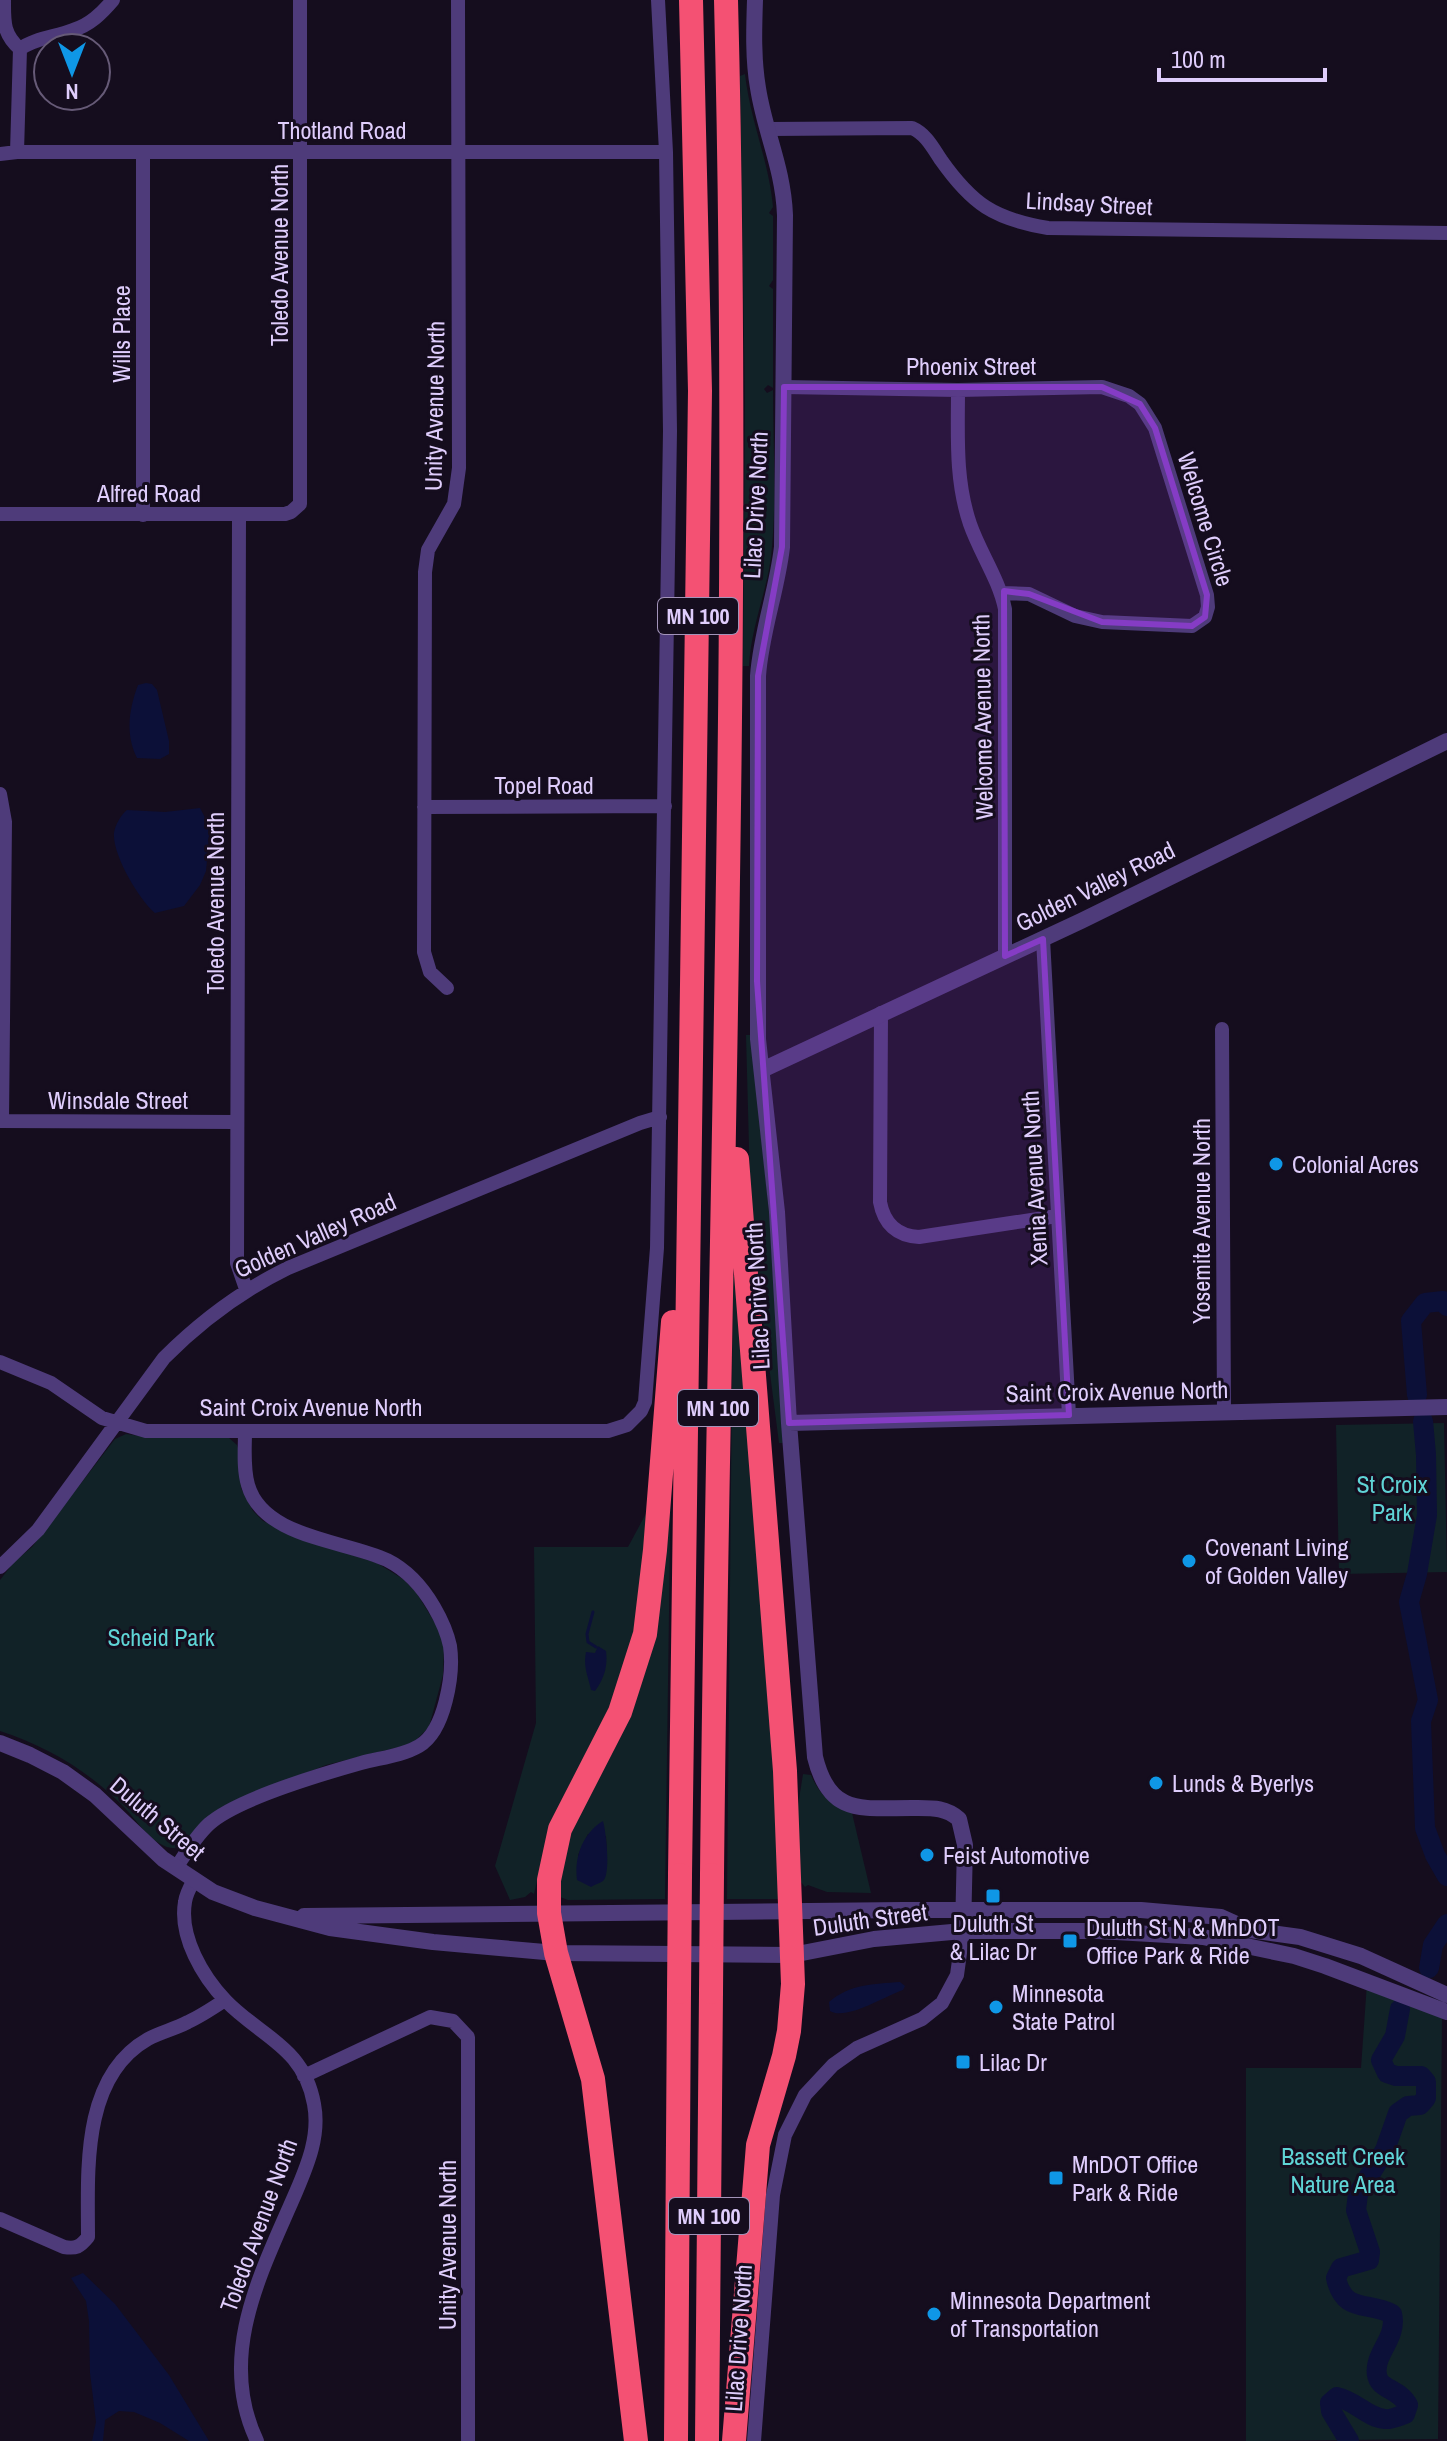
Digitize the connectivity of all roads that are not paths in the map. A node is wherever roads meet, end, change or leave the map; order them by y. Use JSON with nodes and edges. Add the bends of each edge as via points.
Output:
{"nodes":[{"id":1,"x":4,"y":0,"type":"edge"},
{"id":2,"x":113,"y":0,"type":"edge"},
{"id":3,"x":300,"y":0,"type":"edge"},
{"id":4,"x":658,"y":0,"type":"edge"},
{"id":5,"x":689,"y":0,"type":"edge"},
{"id":6,"x":726,"y":0,"type":"edge"},
{"id":7,"x":755,"y":0,"type":"edge"},
{"id":8,"x":458,"y":1,"type":"edge"},
{"id":9,"x":20,"y":49,"type":"junction"},
{"id":10,"x":769,"y":129,"type":"junction"},
{"id":11,"x":17,"y":152,"type":"junction"},
{"id":12,"x":458,"y":152,"type":"junction"},
{"id":13,"x":666,"y":152,"type":"junction"},
{"id":14,"x":143,"y":153,"type":"junction"},
{"id":15,"x":300,"y":153,"type":"junction"},
{"id":16,"x":0,"y":154,"type":"edge"},
{"id":17,"x":1447,"y":233,"type":"edge"},
{"id":18,"x":784,"y":387,"type":"junction"},
{"id":19,"x":958,"y":390,"type":"junction"},
{"id":20,"x":1149,"y":415,"type":"joint"},
{"id":21,"x":297,"y":509,"type":"joint"},
{"id":22,"x":0,"y":514,"type":"edge"},
{"id":23,"x":143,"y":515,"type":"junction"},
{"id":24,"x":239,"y":515,"type":"junction"},
{"id":25,"x":1002,"y":593,"type":"junction"},
{"id":26,"x":1447,"y":741,"type":"edge"},
{"id":27,"x":0,"y":794,"type":"edge"},
{"id":28,"x":665,"y":806,"type":"junction"},
{"id":29,"x":424,"y":807,"type":"junction"},
{"id":30,"x":1043,"y":939,"type":"junction"},
{"id":31,"x":727,"y":942,"type":"junction"},
{"id":32,"x":1005,"y":956,"type":"junction"},
{"id":33,"x":447,"y":988,"type":"dead end"},
{"id":34,"x":881,"y":1013,"type":"junction"},
{"id":35,"x":1222,"y":1029,"type":"dead end"},
{"id":36,"x":762,"y":1070,"type":"junction"},
{"id":37,"x":660,"y":1117,"type":"junction"},
{"id":38,"x":1,"y":1121,"type":"edge"},
{"id":39,"x":236,"y":1122,"type":"junction"},
{"id":40,"x":690,"y":1201,"type":"junction"},
{"id":41,"x":1057,"y":1216,"type":"junction"},
{"id":42,"x":246,"y":1289,"type":"junction"},
{"id":43,"x":0,"y":1362,"type":"edge"},
{"id":44,"x":1447,"y":1407,"type":"edge"},
{"id":45,"x":1224,"y":1412,"type":"junction"},
{"id":46,"x":1069,"y":1415,"type":"junction"},
{"id":47,"x":116,"y":1423,"type":"junction"},
{"id":48,"x":789,"y":1423,"type":"junction"},
{"id":49,"x":245,"y":1431,"type":"junction"},
{"id":50,"x":0,"y":1567,"type":"edge"},
{"id":51,"x":0,"y":1743,"type":"edge"},
{"id":52,"x":176,"y":1868,"type":"junction"},
{"id":53,"x":194,"y":1880,"type":"junction"},
{"id":54,"x":963,"y":1910,"type":"junction"},
{"id":55,"x":790,"y":1911,"type":"junction"},
{"id":56,"x":549,"y":1913,"type":"junction"},
{"id":57,"x":290,"y":1916,"type":"junction"},
{"id":58,"x":963,"y":1931,"type":"junction"},
{"id":59,"x":556,"y":1953,"type":"junction"},
{"id":60,"x":792,"y":1955,"type":"junction"},
{"id":61,"x":1447,"y":1995,"type":"edge"},
{"id":62,"x":225,"y":2000,"type":"junction"},
{"id":63,"x":1447,"y":2012,"type":"edge"},
{"id":64,"x":304,"y":2076,"type":"junction"},
{"id":65,"x":0,"y":2219,"type":"edge"},
{"id":66,"x":257,"y":2441,"type":"edge"},
{"id":67,"x":468,"y":2441,"type":"edge"},
{"id":68,"x":636,"y":2441,"type":"edge"},
{"id":69,"x":676,"y":2441,"type":"edge"},
{"id":70,"x":707,"y":2441,"type":"edge"},
{"id":71,"x":734,"y":2441,"type":"edge"},
{"id":72,"x":754,"y":2441,"type":"edge"}],
"edges":[{"from":1,"to":9,"type":"street","via":[[4,29]]},
{"from":2,"to":9,"type":"street","via":[[77,29]]},
{"from":3,"to":15,"type":"street","name":"Toledo Avenue North"},
{"from":4,"to":13,"type":"street"},
{"from":5,"to":40,"type":"highway","number":"MN 100","via":[[700,391]]},
{"from":6,"to":31,"type":"highway","number":"MN 100","via":[[733,378]]},
{"from":7,"to":10,"type":"street","name":"Lilac Drive North","via":[[755,68]]},
{"from":8,"to":12,"type":"street","name":"Unity Avenue North"},
{"from":9,"to":11,"type":"street"},
{"from":10,"to":17,"type":"street","name":"Lindsay Street","via":[[912,128],[980,206],[1002,218],[1048,228]]},
{"from":10,"to":18,"type":"street","name":"Lilac Drive North","via":[[784,192]]},
{"from":11,"to":14,"type":"street","name":"Thotland Road"},
{"from":11,"to":16,"type":"street","name":"Thotland Road"},
{"from":12,"to":13,"type":"street","name":"Thotland Road"},
{"from":12,"to":15,"type":"street","name":"Thotland Road"},
{"from":12,"to":29,"type":"street","name":"Unity Avenue North","via":[[459,468],[454,504],[426,558]]},
{"from":13,"to":28,"type":"street","via":[[670,431]]},
{"from":14,"to":15,"type":"street","name":"Thotland Road"},
{"from":14,"to":23,"type":"street","name":"Wills Place"},
{"from":15,"to":21,"type":"street","name":"Toledo Avenue North"},
{"from":18,"to":19,"type":"street","name":"Phoenix Street"},
{"from":18,"to":36,"type":"street","name":"Lilac Drive North","via":[[782,547],[758,676],[757,981]]},
{"from":19,"to":20,"type":"street","name":"Phoenix Street","via":[[1102,387],[1129,396]]},
{"from":19,"to":25,"type":"street","name":"Welcome Avenue North","via":[[963,502]]},
{"from":20,"to":25,"type":"street","name":"Welcome Circle","via":[[1207,595],[1205,617],[1192,626],[1102,622],[1075,616],[1029,594]]},
{"from":21,"to":24,"type":"street","name":"Alfred Road"},
{"from":22,"to":23,"type":"street","name":"Alfred Road"},
{"from":23,"to":24,"type":"street","name":"Alfred Road"},
{"from":24,"to":39,"type":"street","name":"Toledo Avenue North"},
{"from":25,"to":32,"type":"street","name":"Welcome Avenue North"},
{"from":26,"to":30,"type":"street","name":"Golden Valley Road"},
{"from":27,"to":38,"type":"street","via":[[5,822]]},
{"from":28,"to":29,"type":"street","name":"Topel Road"},
{"from":28,"to":37,"type":"street"},
{"from":29,"to":33,"type":"street","name":"Unity Avenue North","via":[[424,952],[430,972]]},
{"from":30,"to":32,"type":"street","name":"Golden Valley Road"},
{"from":30,"to":41,"type":"street","name":"Xenia Avenue North"},
{"from":31,"to":55,"type":"highway","via":[[736,1049],[737,1160],[785,1771]]},
{"from":31,"to":70,"type":"highway","number":"MN 100","bridge":true},
{"from":32,"to":34,"type":"street","name":"Golden Valley Road"},
{"from":34,"to":36,"type":"street","name":"Golden Valley Road"},
{"from":34,"to":41,"type":"street","via":[[880,1202],[888,1224],[919,1237]]},
{"from":35,"to":45,"type":"street","name":"Yosemite Avenue North"},
{"from":36,"to":48,"type":"street","name":"Lilac Drive North","via":[[777,1212]]},
{"from":37,"to":42,"type":"street","name":"Golden Valley Road"},
{"from":37,"to":49,"type":"street","name":"Saint Croix Avenue North","via":[[648,1378],[645,1402],[627,1425],[608,1431]]},
{"from":38,"to":39,"type":"street","name":"Winsdale Street"},
{"from":39,"to":42,"type":"street","name":"Toledo Avenue North","via":[[237,1263]]},
{"from":40,"to":56,"type":"highway","via":[[676,1292],[645,1634],[620,1712],[560,1829],[549,1880]]},
{"from":40,"to":69,"type":"highway","number":"MN 100","bridge":true},
{"from":41,"to":46,"type":"street","name":"Xenia Avenue North"},
{"from":42,"to":47,"type":"street","name":"Golden Valley Road","via":[[164,1358]]},
{"from":43,"to":47,"type":"street","name":"Saint Croix Avenue North","via":[[51,1383]]},
{"from":44,"to":45,"type":"street","name":"Saint Croix Avenue North"},
{"from":45,"to":46,"type":"street","name":"Saint Croix Avenue North"},
{"from":46,"to":48,"type":"street","name":"Saint Croix Avenue North"},
{"from":47,"to":49,"type":"street","name":"Saint Croix Avenue North","via":[[146,1431]]},
{"from":47,"to":50,"type":"street","name":"Golden Valley Road","via":[[38,1530]]},
{"from":48,"to":54,"type":"street","name":"Lilac Drive North","via":[[815,1757],[821,1779],[828,1791],[851,1806],[944,1809],[959,1819],[965,1845]]},
{"from":49,"to":52,"type":"street","via":[[248,1485],[264,1513],[387,1560],[427,1595],[449,1645],[448,1692],[435,1730],[417,1748],[318,1776],[228,1811],[207,1826]]},
{"from":51,"to":52,"type":"street","name":"Duluth Street","via":[[74,1780]]},
{"from":52,"to":53,"type":"street","name":"Duluth Street"},
{"from":53,"to":57,"type":"street","name":"Duluth Street","via":[[232,1900]]},
{"from":53,"to":62,"type":"street","name":"Toledo Avenue North","via":[[184,1910],[193,1953]]},
{"from":54,"to":55,"type":"street","name":"Duluth Street"},
{"from":54,"to":58,"type":"street","name":"Lilac Drive North"},
{"from":54,"to":61,"type":"street","name":"Duluth Street","via":[[1141,1910],[1221,1917],[1250,1930],[1300,1937],[1361,1956]]},
{"from":55,"to":56,"type":"street","name":"Duluth Street"},
{"from":55,"to":60,"type":"highway"},
{"from":56,"to":57,"type":"street","name":"Duluth Street"},
{"from":56,"to":59,"type":"highway"},
{"from":57,"to":59,"type":"street","name":"Duluth Street","via":[[330,1928]]},
{"from":58,"to":60,"type":"street","name":"Duluth Street","via":[[874,1939]]},
{"from":58,"to":63,"type":"street","name":"Duluth Street","via":[[1203,1937],[1325,1966]]},
{"from":58,"to":72,"type":"street","name":"Lilac Drive North","via":[[957,1975],[942,2003],[922,2019],[857,2048],[833,2065],[805,2095],[789,2124],[773,2195]]},
{"from":59,"to":60,"type":"street","name":"Duluth Street"},
{"from":59,"to":68,"type":"highway","via":[[593,2079]]},
{"from":60,"to":71,"type":"highway","via":[[789,2031],[758,2145]]},
{"from":62,"to":64,"type":"street","name":"Toledo Avenue North","via":[[287,2050]]},
{"from":62,"to":65,"type":"street","via":[[147,2040],[117,2067],[95,2118],[88,2237],[81,2246],[64,2247]]},
{"from":64,"to":66,"type":"street","name":"Toledo Avenue North","via":[[315,2105],[314,2147],[256,2285],[241,2345],[244,2406]]},
{"from":64,"to":67,"type":"street","name":"Unity Avenue North","via":[[430,2017],[442,2017],[468,2037]]}]}
